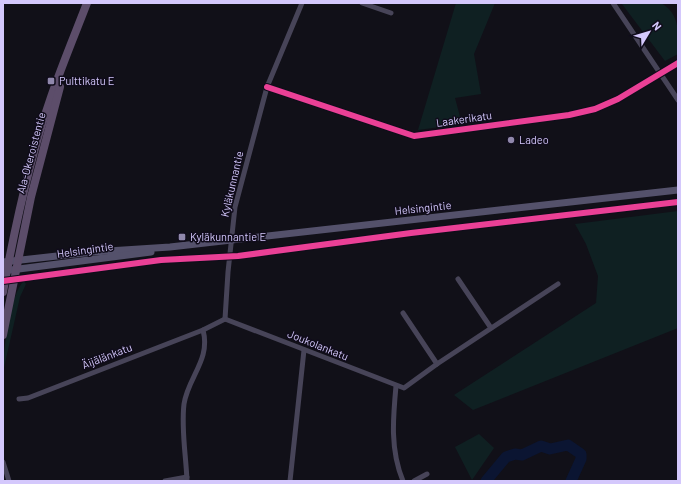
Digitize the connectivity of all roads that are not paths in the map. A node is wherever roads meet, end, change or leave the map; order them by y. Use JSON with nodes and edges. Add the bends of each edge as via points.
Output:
{"nodes":[{"id":1,"x":87,"y":3,"type":"edge"},
{"id":2,"x":302,"y":3,"type":"edge"},
{"id":3,"x":362,"y":3,"type":"edge"},
{"id":4,"x":614,"y":3,"type":"edge"},
{"id":5,"x":391,"y":13,"type":"dead end"},
{"id":6,"x":72,"y":43,"type":"junction"},
{"id":7,"x":678,"y":63,"type":"edge"},
{"id":8,"x":660,"y":72,"type":"junction"},
{"id":9,"x":267,"y":87,"type":"junction"},
{"id":10,"x":678,"y":100,"type":"edge"},
{"id":11,"x":678,"y":190,"type":"edge"},
{"id":12,"x":231,"y":241,"type":"junction"},
{"id":13,"x":170,"y":247,"type":"junction"},
{"id":14,"x":18,"y":260,"type":"junction"},
{"id":15,"x":6,"y":261,"type":"edge"},
{"id":16,"x":16,"y":270,"type":"junction"},
{"id":17,"x":5,"y":271,"type":"edge"},
{"id":18,"x":458,"y":279,"type":"dead end"},
{"id":19,"x":558,"y":284,"type":"dead end"},
{"id":20,"x":3,"y":292,"type":"edge"},
{"id":21,"x":403,"y":313,"type":"dead end"},
{"id":22,"x":226,"y":319,"type":"junction"},
{"id":23,"x":491,"y":328,"type":"junction"},
{"id":24,"x":203,"y":330,"type":"junction"},
{"id":25,"x":3,"y":335,"type":"edge"},
{"id":26,"x":304,"y":350,"type":"junction"},
{"id":27,"x":437,"y":364,"type":"junction"},
{"id":28,"x":396,"y":386,"type":"junction"},
{"id":29,"x":19,"y":399,"type":"dead end"},
{"id":30,"x":3,"y":462,"type":"edge"},
{"id":31,"x":427,"y":474,"type":"dead end"},
{"id":32,"x":187,"y":479,"type":"edge"},
{"id":33,"x":8,"y":481,"type":"edge"},
{"id":34,"x":165,"y":481,"type":"edge"},
{"id":35,"x":290,"y":481,"type":"edge"},
{"id":36,"x":403,"y":481,"type":"edge"},
{"id":37,"x":414,"y":481,"type":"edge"}],
"edges":[{"from":1,"to":6,"type":"main road","name":"Ala-Okeroistentie"},
{"from":2,"to":9,"type":"street","name":"Kyläkunnantie"},
{"from":3,"to":5,"type":"street"},
{"from":4,"to":8,"type":"street"},
{"from":6,"to":14,"type":"main road","name":"Ala-Okeroistentie","via":[[36,173]]},
{"from":6,"to":15,"type":"main road","name":"Ala-Okeroistentie","via":[[51,97]]},
{"from":7,"to":8,"type":"street","name":"Laakerikatu"},
{"from":8,"to":9,"type":"street","name":"Laakerikatu","via":[[618,99],[595,109],[569,115],[414,136]]},
{"from":8,"to":10,"type":"street"},
{"from":9,"to":12,"type":"street","name":"Kyläkunnantie","via":[[235,207]]},
{"from":11,"to":12,"type":"main road","name":"Helsingintie"},
{"from":12,"to":13,"type":"main road","name":"Helsingintie"},
{"from":12,"to":22,"type":"street","name":"Kyläkunnantie"},
{"from":13,"to":14,"type":"main road","name":"Helsingintie"},
{"from":13,"to":16,"type":"main road","name":"Helsingintie"},
{"from":14,"to":15,"type":"main road","name":"Helsingintie"},
{"from":14,"to":16,"type":"main road","name":"Ala-Okeroistentie"},
{"from":15,"to":17,"type":"main road","name":"Ala-Okeroistentie"},
{"from":16,"to":17,"type":"main road","name":"Helsingintie"},
{"from":16,"to":25,"type":"main road","name":"Ala-Okeroistentie"},
{"from":17,"to":20,"type":"main road","name":"Ala-Okeroistentie"},
{"from":18,"to":23,"type":"street"},
{"from":19,"to":23,"type":"street"},
{"from":21,"to":27,"type":"street"},
{"from":22,"to":24,"type":"street"},
{"from":22,"to":26,"type":"street","name":"Joukolankatu"},
{"from":23,"to":27,"type":"street"},
{"from":24,"to":29,"type":"street","name":"Äijälänkatu","via":[[28,398]]},
{"from":24,"to":32,"type":"street","via":[[203,359],[186,395],[183,416]]},
{"from":26,"to":28,"type":"street","name":"Joukolankatu"},
{"from":26,"to":35,"type":"street"},
{"from":27,"to":28,"type":"street","name":"Joukolankatu","via":[[404,388]]},
{"from":28,"to":36,"type":"street","via":[[392,421],[394,450]]},
{"from":30,"to":33,"type":"street"},
{"from":31,"to":37,"type":"street"},
{"from":32,"to":34,"type":"street"}]}
